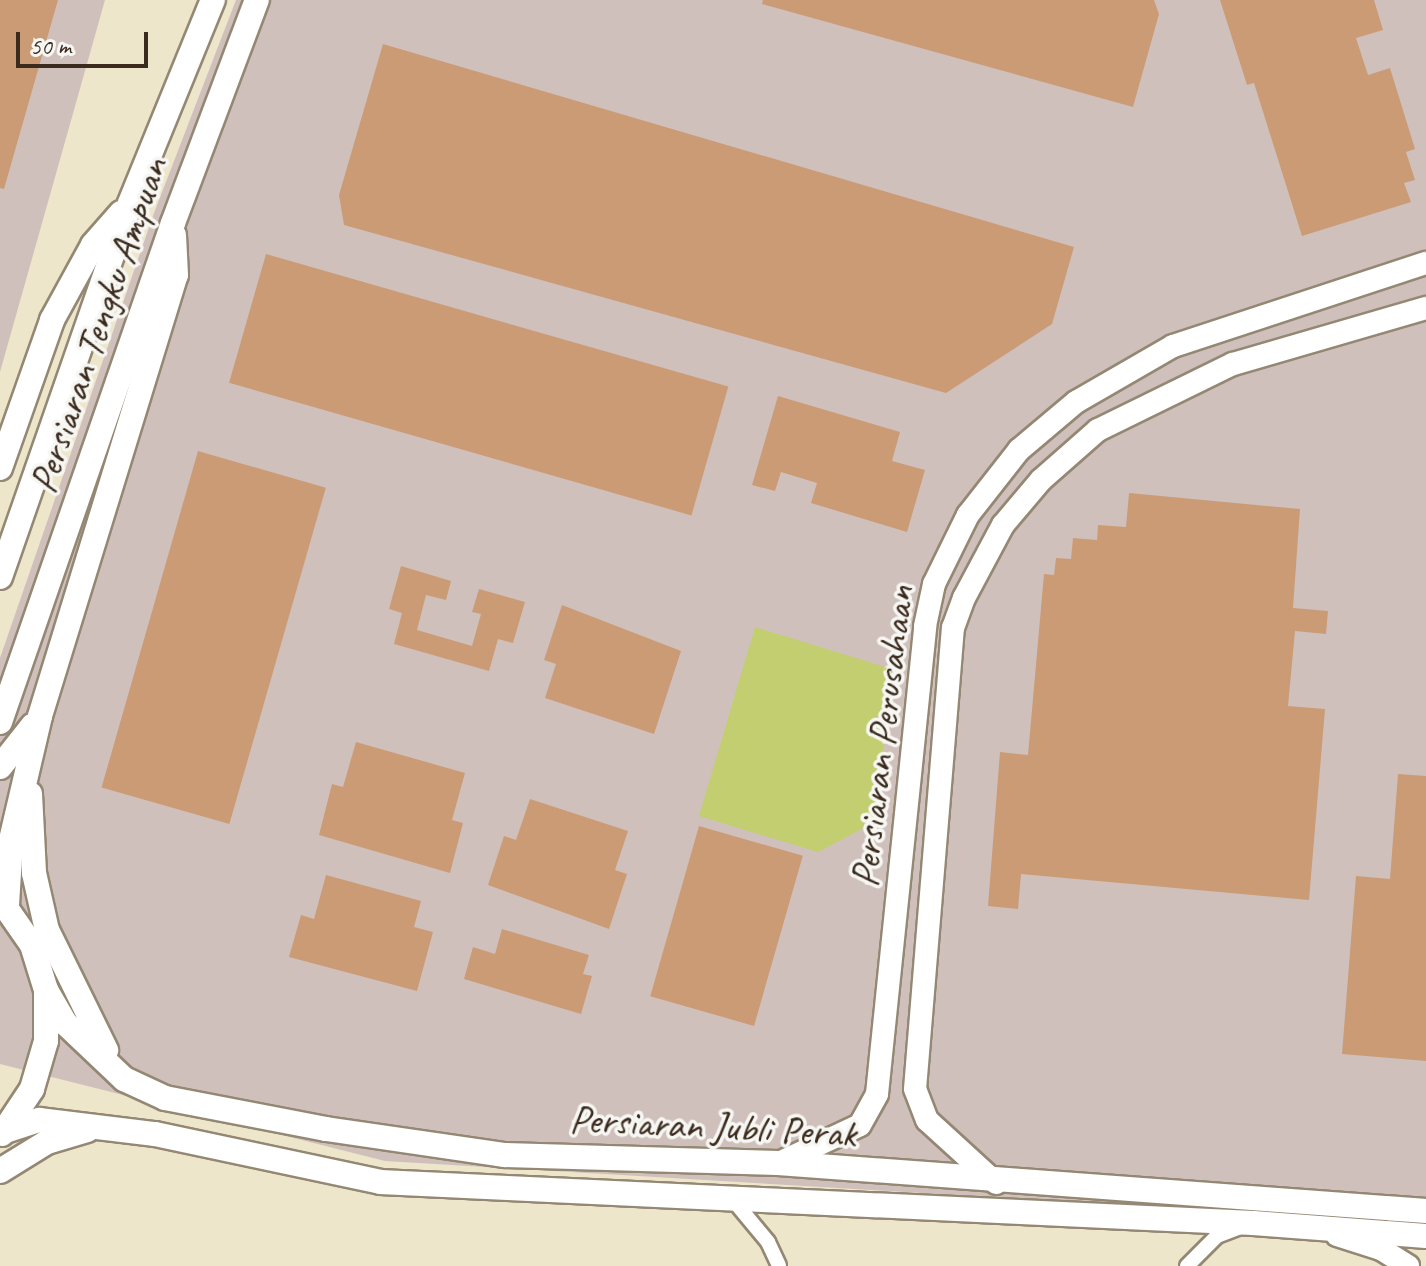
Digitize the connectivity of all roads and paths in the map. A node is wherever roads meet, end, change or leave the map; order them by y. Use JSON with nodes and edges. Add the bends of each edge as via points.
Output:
{"nodes":[{"id":1,"x":213,"y":0,"type":"edge"},
{"id":2,"x":257,"y":0,"type":"edge"},
{"id":3,"x":130,"y":203,"type":"junction"},
{"id":4,"x":173,"y":223,"type":"junction"},
{"id":5,"x":1426,"y":263,"type":"edge"},
{"id":6,"x":1426,"y":308,"type":"edge"},
{"id":7,"x":0,"y":468,"type":"edge"},
{"id":8,"x":0,"y":577,"type":"edge"},
{"id":9,"x":40,"y":716,"type":"junction"},
{"id":10,"x":0,"y":722,"type":"edge"},
{"id":11,"x":29,"y":765,"type":"junction"},
{"id":12,"x":0,"y":767,"type":"edge"},
{"id":13,"x":4,"y":902,"type":"edge"},
{"id":14,"x":46,"y":990,"type":"junction"},
{"id":15,"x":140,"y":1086,"type":"junction"},
{"id":16,"x":101,"y":1127,"type":"junction"},
{"id":17,"x":2,"y":1134,"type":"edge"},
{"id":18,"x":778,"y":1163,"type":"junction"},
{"id":19,"x":0,"y":1171,"type":"edge"},
{"id":20,"x":996,"y":1183,"type":"junction"},
{"id":21,"x":734,"y":1201,"type":"junction"},
{"id":22,"x":1426,"y":1211,"type":"edge"},
{"id":23,"x":1253,"y":1223,"type":"junction"},
{"id":24,"x":1310,"y":1227,"type":"junction"},
{"id":25,"x":1426,"y":1236,"type":"edge"},
{"id":26,"x":779,"y":1266,"type":"edge"},
{"id":27,"x":1187,"y":1266,"type":"edge"},
{"id":28,"x":1408,"y":1266,"type":"edge"}],
"edges":[{"from":1,"to":3,"type":"main road","name":"Persiaran Tengku Ampuan"},
{"from":2,"to":4,"type":"main road","name":"Persiaran Tengku Ampuan"},
{"from":3,"to":7,"type":"main road","via":[[93,245],[52,320]]},
{"from":3,"to":8,"type":"main road","name":"Persiaran Tengku Ampuan"},
{"from":4,"to":9,"type":"main road","via":[[176,275]]},
{"from":4,"to":10,"type":"main road","name":"Persiaran Tengku Ampuan"},
{"from":5,"to":18,"type":"main road","name":"Persiaran Perusahaan","via":[[1173,346],[1076,402],[1042,430],[1019,450],[968,515],[934,584],[925,626],[877,1094],[860,1125]]},
{"from":6,"to":20,"type":"main road","name":"Persiaran Perusahaan","via":[[1233,364],[1098,430],[1041,480],[1003,525],[964,598],[953,628],[915,1089],[927,1120]]},
{"from":9,"to":11,"type":"main road"},
{"from":9,"to":12,"type":"main road"},
{"from":11,"to":13,"type":"main road","via":[[11,840]]},
{"from":11,"to":15,"type":"main road","via":[[34,873],[47,930],[92,1031]]},
{"from":13,"to":14,"type":"main road","via":[[32,945]]},
{"from":14,"to":15,"type":"main road","name":"Persiaran Jubli Perak","via":[[66,1024],[95,1055]]},
{"from":14,"to":17,"type":"main road","via":[[46,1041],[32,1089]]},
{"from":15,"to":18,"type":"main road","name":"Persiaran Jubli Perak","via":[[165,1098],[326,1129],[505,1155]]},
{"from":16,"to":17,"type":"main road","name":"Persiaran Jubli Perak","via":[[39,1120]]},
{"from":16,"to":19,"type":"main road","via":[[47,1142]]},
{"from":16,"to":21,"type":"main road","name":"Persiaran Jubli Perak","via":[[380,1182]]},
{"from":18,"to":20,"type":"main road","name":"Persiaran Jubli Perak"},
{"from":20,"to":22,"type":"main road","name":"Persiaran Jubli Perak"},
{"from":21,"to":23,"type":"main road","name":"Persiaran Jubli Perak"},
{"from":21,"to":26,"type":"street","via":[[768,1242]]},
{"from":23,"to":24,"type":"main road","name":"Persiaran Jubli Perak"},
{"from":23,"to":27,"type":"street","via":[[1217,1236]]},
{"from":24,"to":25,"type":"main road","name":"Persiaran Jubli Perak"},
{"from":24,"to":28,"type":"main road","via":[[1381,1249]]}]}
